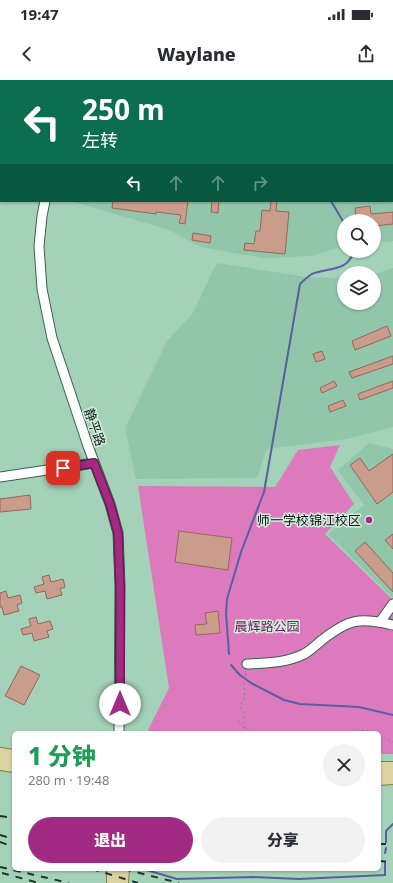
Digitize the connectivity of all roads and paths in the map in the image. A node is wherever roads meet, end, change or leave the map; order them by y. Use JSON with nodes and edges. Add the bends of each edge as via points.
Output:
{"nodes":[{"id":1,"x":45,"y":202,"type":"edge"},
{"id":2,"x":94,"y":463,"type":"junction"},
{"id":3,"x":0,"y":478,"type":"edge"},
{"id":4,"x":393,"y":604,"type":"edge"},
{"id":5,"x":380,"y":622,"type":"junction"},
{"id":6,"x":393,"y":624,"type":"edge"},
{"id":7,"x":247,"y":664,"type":"dead end"},
{"id":8,"x":245,"y":674,"type":"dead end"},
{"id":9,"x":238,"y":721,"type":"dead end"},
{"id":10,"x":244,"y":728,"type":"junction"},
{"id":11,"x":119,"y":731,"type":"edge"},
{"id":12,"x":248,"y":731,"type":"edge"},
{"id":13,"x":357,"y":731,"type":"edge"},
{"id":14,"x":368,"y":731,"type":"edge"},
{"id":15,"x":381,"y":736,"type":"edge"},
{"id":16,"x":393,"y":742,"type":"edge"},
{"id":17,"x":0,"y":754,"type":"edge"},
{"id":18,"x":12,"y":756,"type":"edge"},
{"id":19,"x":0,"y":764,"type":"edge"},
{"id":20,"x":12,"y":766,"type":"edge"},
{"id":21,"x":381,"y":768,"type":"edge"},
{"id":22,"x":393,"y":768,"type":"edge"},
{"id":23,"x":393,"y":778,"type":"edge"},
{"id":24,"x":381,"y":779,"type":"edge"},
{"id":25,"x":113,"y":871,"type":"edge"},
{"id":26,"x":123,"y":871,"type":"edge"},
{"id":27,"x":113,"y":883,"type":"edge"},
{"id":28,"x":122,"y":883,"type":"edge"}],
"edges":[{"from":1,"to":2,"type":"street","name":"静平路","via":[[39,246],[42,289],[52,338]]},
{"from":2,"to":3,"type":"street"},
{"from":2,"to":11,"type":"street","name":"静平路","via":[[118,533]]},
{"from":4,"to":5,"type":"street"},
{"from":5,"to":6,"type":"street"},
{"from":5,"to":7,"type":"street","via":[[358,620],[339,628],[306,653],[287,661]]},
{"from":8,"to":10,"type":"path","via":[[245,697],[240,707],[244,716]]},
{"from":9,"to":10,"type":"path"},
{"from":10,"to":12,"type":"path"},
{"from":13,"to":14,"type":"path"},
{"from":15,"to":16,"type":"path"},
{"from":17,"to":18,"type":"main road"},
{"from":19,"to":20,"type":"main road"},
{"from":21,"to":22,"type":"main road"},
{"from":23,"to":24,"type":"main road"},
{"from":25,"to":27,"type":"main road"},
{"from":26,"to":28,"type":"main road"}]}
